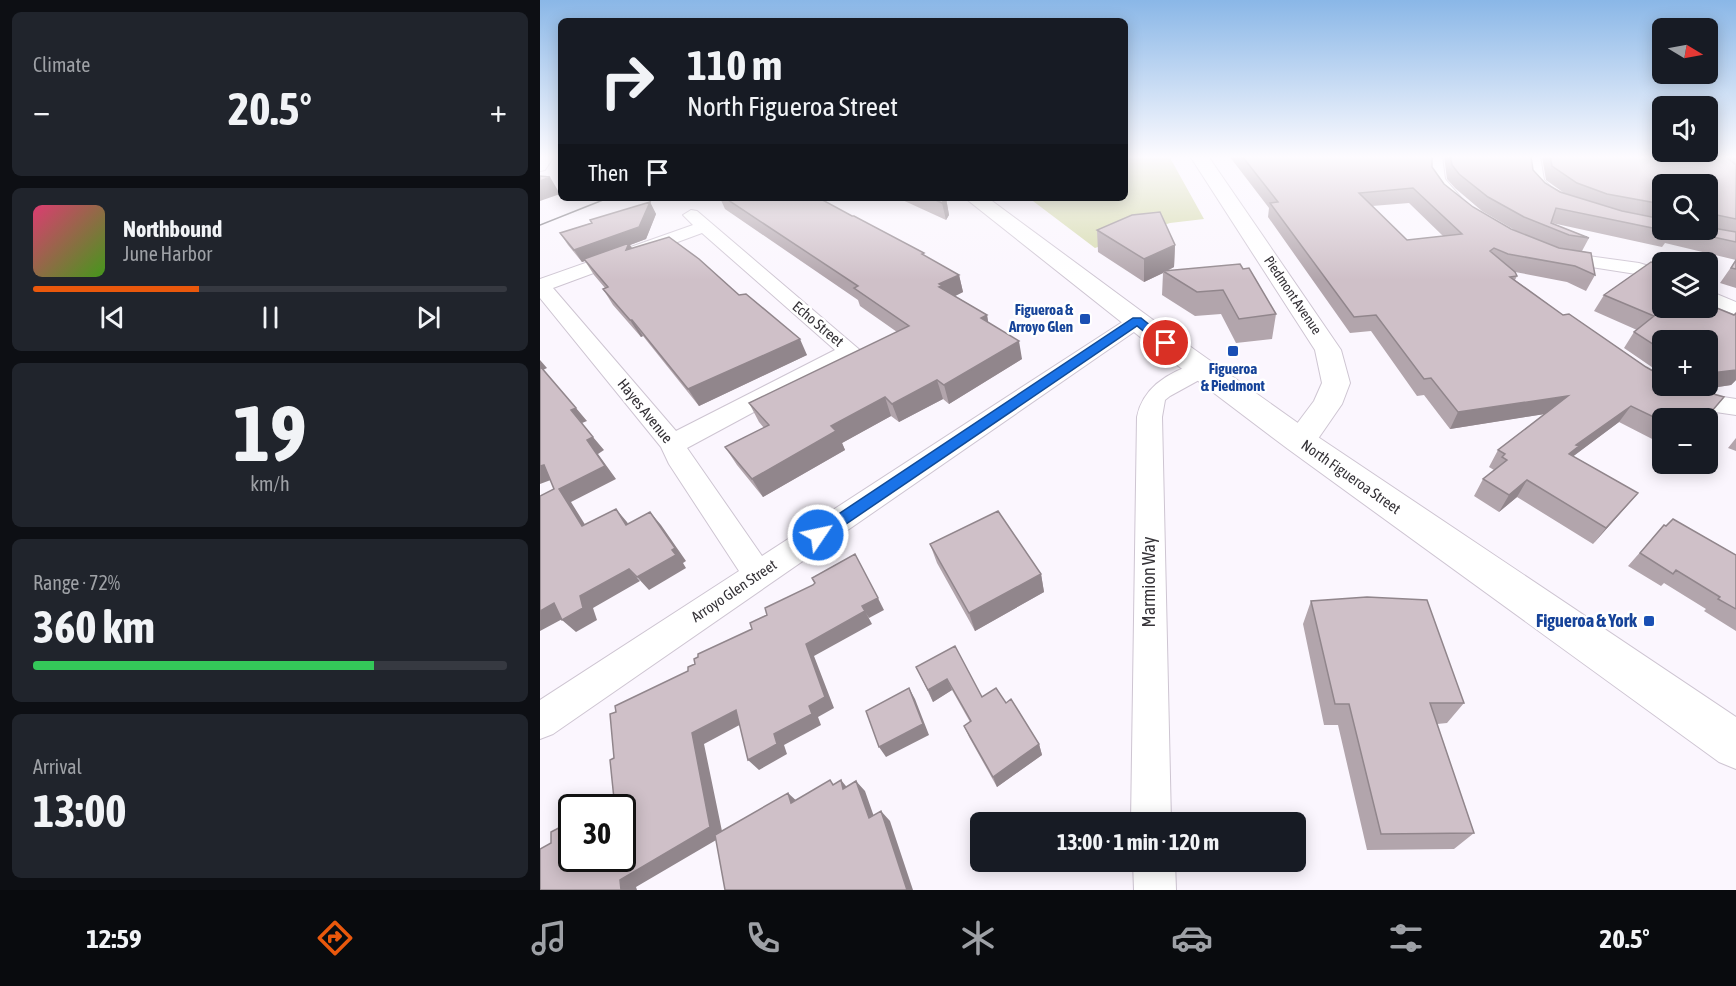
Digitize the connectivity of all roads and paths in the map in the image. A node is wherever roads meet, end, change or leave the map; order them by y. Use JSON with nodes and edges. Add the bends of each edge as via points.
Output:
{"nodes":[{"id":1,"x":1227,"y":198,"type":"edge"},
{"id":2,"x":1452,"y":198,"type":"edge"},
{"id":3,"x":1555,"y":198,"type":"edge"},
{"id":4,"x":979,"y":201,"type":"edge"},
{"id":5,"x":1570,"y":205,"type":"edge"},
{"id":6,"x":1465,"y":208,"type":"edge"},
{"id":7,"x":1540,"y":252,"type":"edge"},
{"id":8,"x":1652,"y":273,"type":"edge"},
{"id":9,"x":540,"y":286,"type":"edge"},
{"id":10,"x":1718,"y":301,"type":"edge"},
{"id":11,"x":1736,"y":309,"type":"edge"},
{"id":12,"x":1137,"y":321,"type":"junction"},
{"id":13,"x":1202,"y":369,"type":"junction"},
{"id":14,"x":1685,"y":396,"type":"edge"},
{"id":15,"x":1736,"y":407,"type":"edge"},
{"id":16,"x":1300,"y":441,"type":"junction"},
{"id":17,"x":673,"y":444,"type":"junction"},
{"id":18,"x":758,"y":575,"type":"junction"},
{"id":19,"x":1651,"y":685,"type":"junction"},
{"id":20,"x":540,"y":721,"type":"edge"},
{"id":21,"x":1736,"y":745,"type":"edge"},
{"id":22,"x":1736,"y":762,"type":"edge"},
{"id":23,"x":1151,"y":812,"type":"edge"},
{"id":24,"x":1154,"y":872,"type":"edge"},
{"id":25,"x":1155,"y":890,"type":"edge"}],
"edges":[{"from":1,"to":16,"type":"street","name":"Piedmont Avenue","via":[[1328,350],[1336,383],[1328,404]]},
{"from":2,"to":6,"type":"street"},
{"from":3,"to":5,"type":"street"},
{"from":4,"to":12,"type":"main road","name":"North Figueroa Street"},
{"from":7,"to":8,"type":"street"},
{"from":9,"to":17,"type":"street","name":"Hayes Avenue"},
{"from":9,"to":17,"type":"street","name":"Echo Street","via":[[698,221],[849,351]]},
{"from":10,"to":11,"type":"street"},
{"from":12,"to":13,"type":"main road","name":"North Figueroa Street"},
{"from":12,"to":18,"type":"street","name":"Arroyo Glen Street"},
{"from":13,"to":16,"type":"main road","name":"North Figueroa Street"},
{"from":13,"to":23,"type":"street","name":"Marmion Way","via":[[1157,394],[1150,412]]},
{"from":14,"to":15,"type":"street"},
{"from":16,"to":19,"type":"main road","name":"North Figueroa Street"},
{"from":17,"to":18,"type":"street","name":"Hayes Avenue"},
{"from":18,"to":20,"type":"street","name":"Arroyo Glen Street"},
{"from":19,"to":21,"type":"main road","name":"North Figueroa Street"},
{"from":19,"to":22,"type":"main road"},
{"from":24,"to":25,"type":"street"}]}
